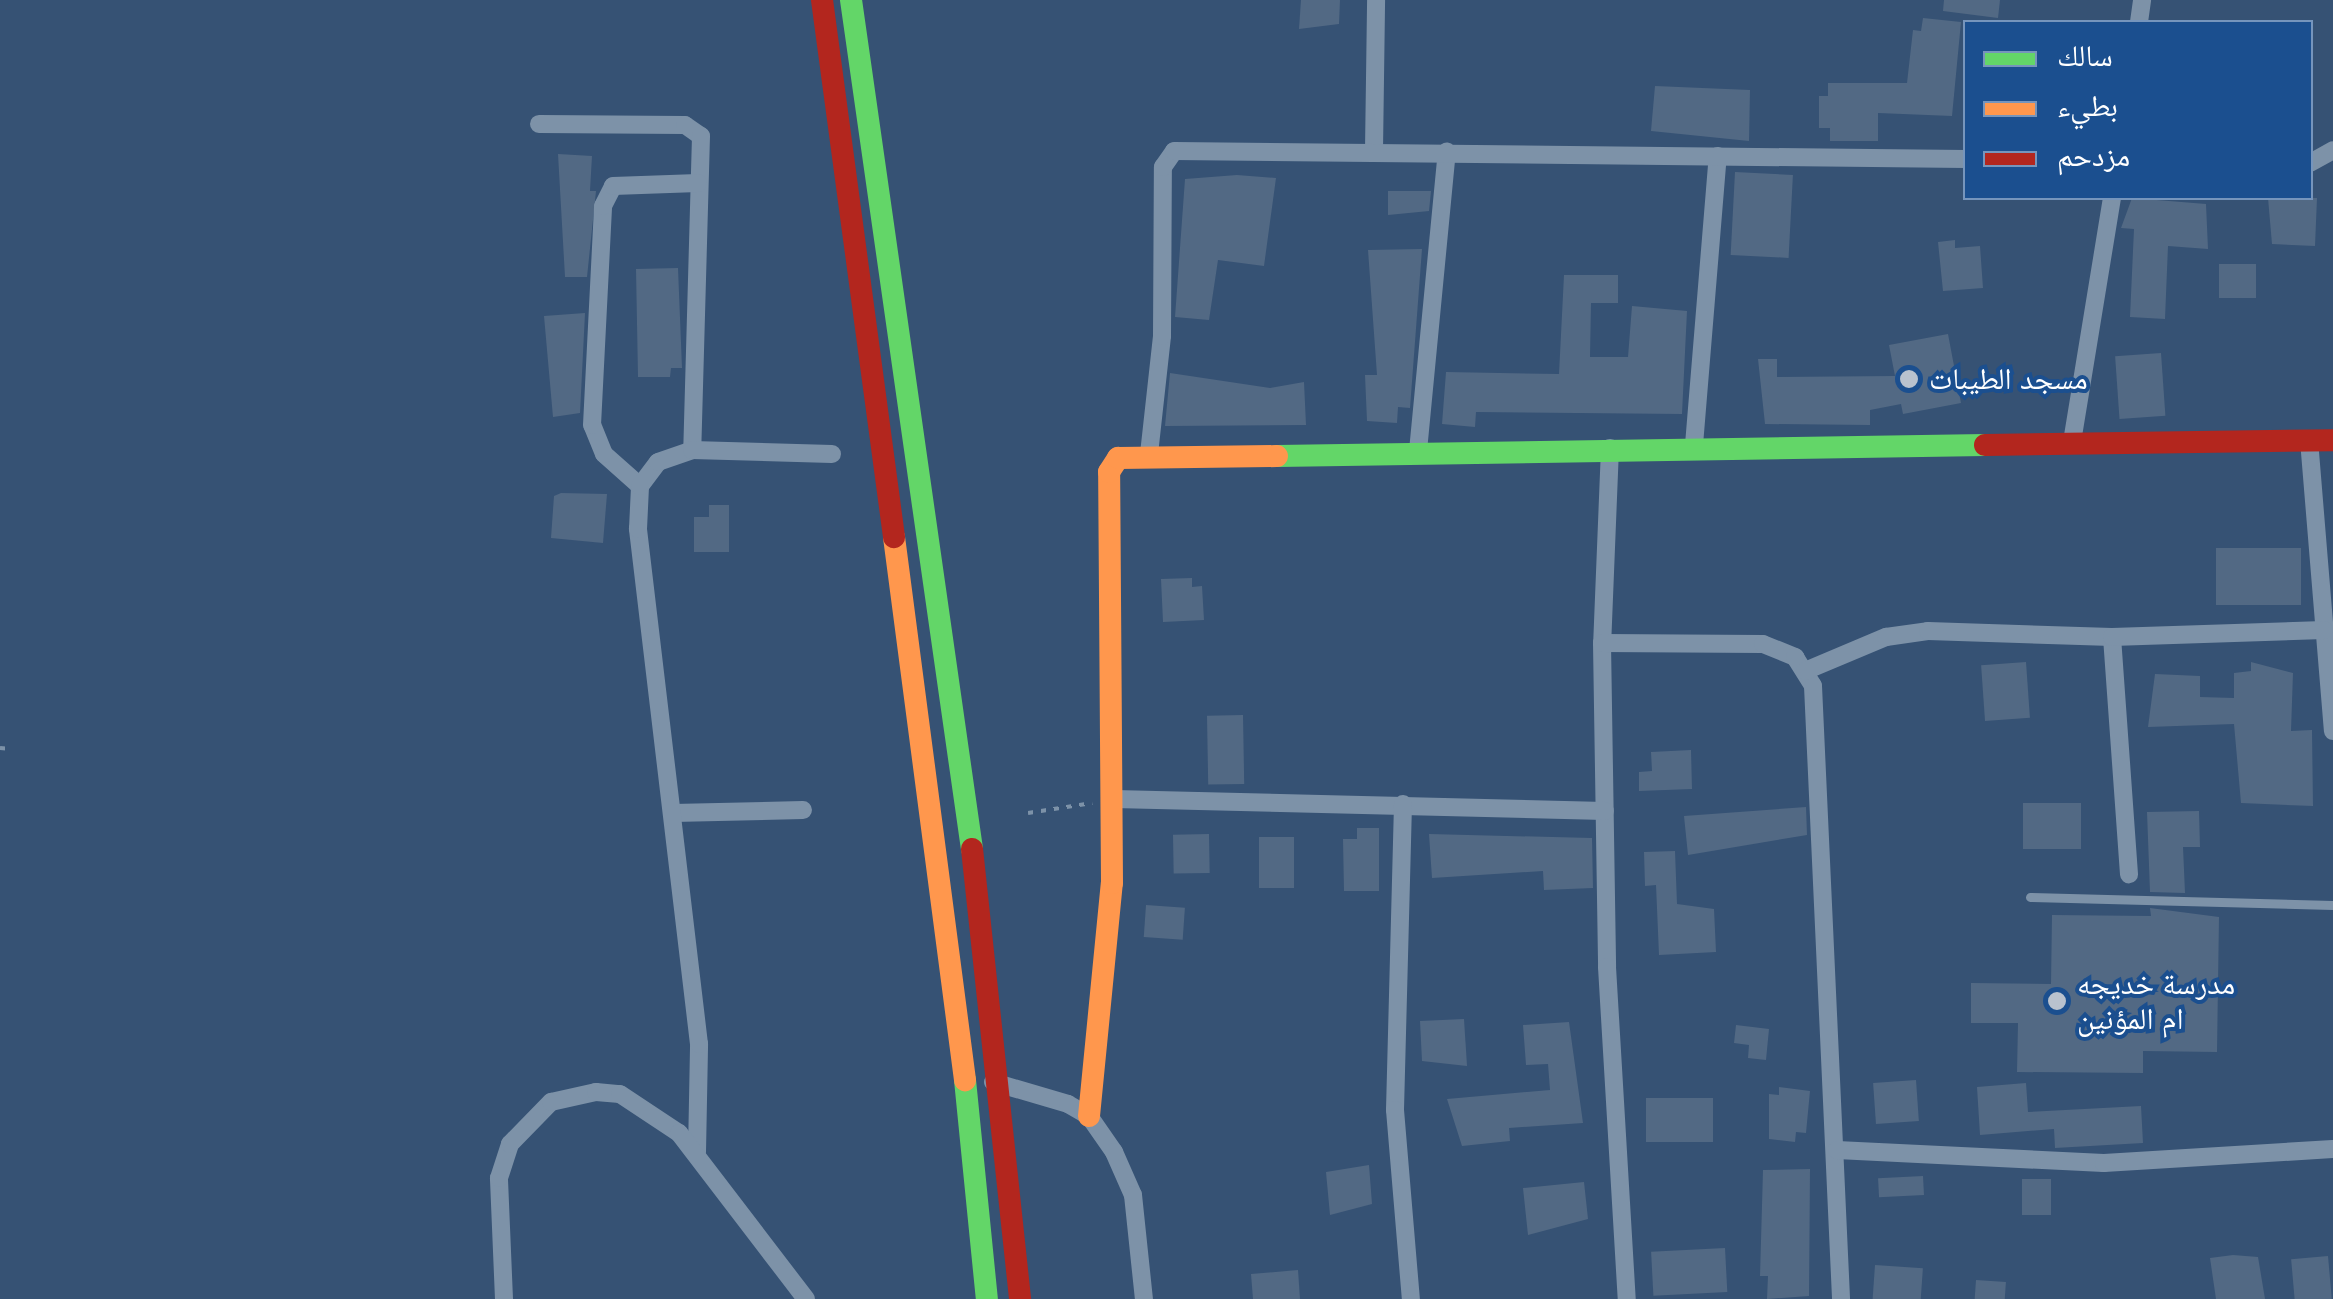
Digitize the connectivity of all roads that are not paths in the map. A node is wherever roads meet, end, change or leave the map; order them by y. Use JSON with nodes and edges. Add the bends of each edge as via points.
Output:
{"nodes":[{"id":1,"x":822,"y":0,"type":"edge"},
{"id":2,"x":851,"y":0,"type":"edge"},
{"id":3,"x":1376,"y":0,"type":"edge"},
{"id":4,"x":540,"y":124,"type":"dead end"},
{"id":5,"x":1374,"y":150,"type":"junction"},
{"id":6,"x":1447,"y":151,"type":"junction"},
{"id":7,"x":1718,"y":156,"type":"junction"},
{"id":8,"x":1963,"y":159,"type":"edge"},
{"id":9,"x":698,"y":183,"type":"junction"},
{"id":10,"x":2112,"y":200,"type":"edge"},
{"id":11,"x":2321,"y":440,"type":"edge"},
{"id":12,"x":2072,"y":442,"type":"junction"},
{"id":13,"x":1694,"y":445,"type":"junction"},
{"id":14,"x":1610,"y":448,"type":"junction"},
{"id":15,"x":692,"y":450,"type":"junction"},
{"id":16,"x":1418,"y":451,"type":"junction"},
{"id":17,"x":832,"y":454,"type":"dead end"},
{"id":18,"x":1149,"y":454,"type":"junction"},
{"id":19,"x":640,"y":486,"type":"junction"},
{"id":20,"x":2324,"y":630,"type":"junction"},
{"id":21,"x":2112,"y":637,"type":"junction"},
{"id":22,"x":1602,"y":642,"type":"junction"},
{"id":23,"x":1806,"y":671,"type":"junction"},
{"id":24,"x":2333,"y":731,"type":"edge"},
{"id":25,"x":1114,"y":800,"type":"junction"},
{"id":26,"x":1403,"y":804,"type":"junction"},
{"id":27,"x":803,"y":810,"type":"dead end"},
{"id":28,"x":1605,"y":811,"type":"junction"},
{"id":29,"x":673,"y":813,"type":"junction"},
{"id":30,"x":2128,"y":874,"type":"dead end"},
{"id":31,"x":2030,"y":897,"type":"dead end"},
{"id":32,"x":2333,"y":905,"type":"edge"},
{"id":33,"x":993,"y":1082,"type":"junction"},
{"id":34,"x":1089,"y":1116,"type":"junction"},
{"id":35,"x":2333,"y":1149,"type":"edge"},
{"id":36,"x":1837,"y":1150,"type":"junction"},
{"id":37,"x":698,"y":1152,"type":"junction"},
{"id":38,"x":504,"y":1299,"type":"edge"},
{"id":39,"x":806,"y":1299,"type":"edge"},
{"id":40,"x":986,"y":1299,"type":"edge"},
{"id":41,"x":1020,"y":1299,"type":"edge"},
{"id":42,"x":1144,"y":1299,"type":"edge"},
{"id":43,"x":1412,"y":1299,"type":"edge"},
{"id":44,"x":1627,"y":1299,"type":"edge"},
{"id":45,"x":1841,"y":1299,"type":"edge"}],
"edges":[{"from":1,"to":40,"type":"main road","via":[[960,1028]]},
{"from":2,"to":33,"type":"main road","via":[[958,731]]},
{"from":3,"to":5,"type":"street"},
{"from":4,"to":9,"type":"street","via":[[692,126],[702,146]]},
{"from":5,"to":6,"type":"street"},
{"from":5,"to":18,"type":"street","via":[[1166,155],[1162,336]]},
{"from":6,"to":7,"type":"street"},
{"from":6,"to":16,"type":"street"},
{"from":7,"to":8,"type":"street"},
{"from":7,"to":13,"type":"street"},
{"from":9,"to":15,"type":"street"},
{"from":9,"to":19,"type":"street","via":[[613,186],[603,206],[592,426],[604,454]]},
{"from":10,"to":12,"type":"street"},
{"from":11,"to":12,"type":"main road"},
{"from":11,"to":20,"type":"street"},
{"from":12,"to":13,"type":"main road"},
{"from":13,"to":14,"type":"main road"},
{"from":14,"to":16,"type":"main road"},
{"from":14,"to":22,"type":"street"},
{"from":15,"to":17,"type":"street"},
{"from":15,"to":19,"type":"street","via":[[658,462]]},
{"from":16,"to":18,"type":"main road"},
{"from":18,"to":25,"type":"main road","via":[[1118,458],[1109,472]]},
{"from":19,"to":29,"type":"street","via":[[638,529]]},
{"from":20,"to":21,"type":"street"},
{"from":20,"to":24,"type":"street"},
{"from":21,"to":23,"type":"street","via":[[1928,631],[1886,637]]},
{"from":21,"to":30,"type":"street"},
{"from":22,"to":23,"type":"street","via":[[1764,644],[1795,657]]},
{"from":22,"to":28,"type":"street"},
{"from":23,"to":36,"type":"street","via":[[1817,704]]},
{"from":25,"to":26,"type":"street"},
{"from":25,"to":34,"type":"main road"},
{"from":26,"to":28,"type":"street"},
{"from":26,"to":43,"type":"street","via":[[1395,1110]]},
{"from":27,"to":29,"type":"street"},
{"from":28,"to":44,"type":"street"},
{"from":29,"to":37,"type":"street","via":[[699,1044]]},
{"from":31,"to":32,"type":"lane"},
{"from":33,"to":34,"type":"street"},
{"from":33,"to":41,"type":"main road"},
{"from":34,"to":42,"type":"street","via":[[1133,1195]]},
{"from":35,"to":36,"type":"street","via":[[2104,1163]]},
{"from":36,"to":45,"type":"street"},
{"from":37,"to":38,"type":"street","via":[[620,1094],[552,1102],[510,1144],[499,1178]]},
{"from":37,"to":39,"type":"street"}]}
